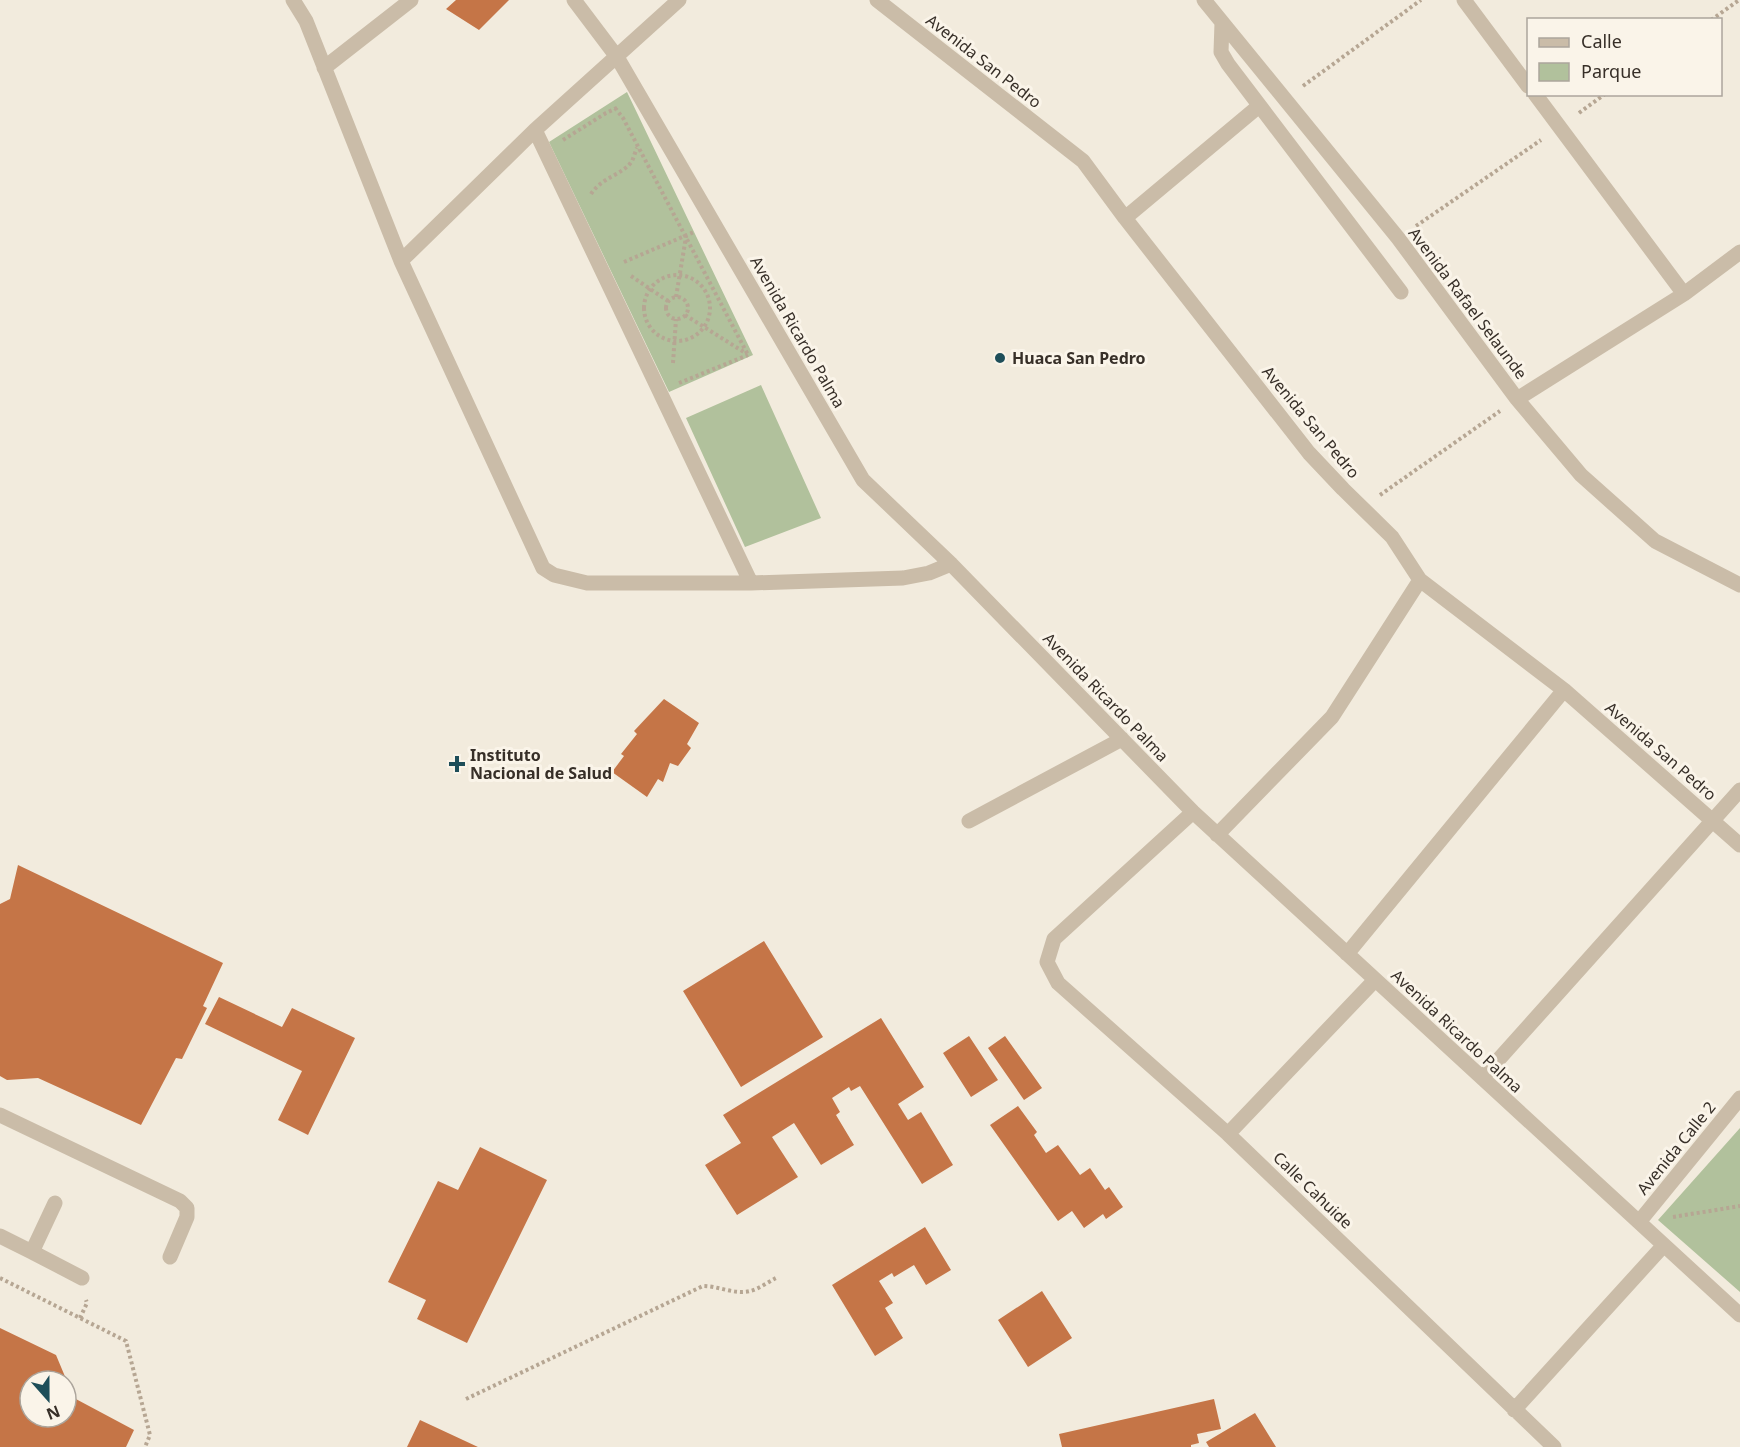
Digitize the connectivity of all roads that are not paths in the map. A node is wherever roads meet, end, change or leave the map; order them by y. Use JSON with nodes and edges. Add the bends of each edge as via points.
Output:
{"nodes":[{"id":1,"x":293,"y":0,"type":"edge"},
{"id":2,"x":411,"y":0,"type":"edge"},
{"id":3,"x":574,"y":0,"type":"edge"},
{"id":4,"x":679,"y":0,"type":"edge"},
{"id":5,"x":877,"y":0,"type":"edge"},
{"id":6,"x":1204,"y":0,"type":"edge"},
{"id":7,"x":1464,"y":0,"type":"edge"},
{"id":8,"x":1222,"y":23,"type":"junction"},
{"id":9,"x":617,"y":57,"type":"junction"},
{"id":10,"x":324,"y":68,"type":"junction"},
{"id":11,"x":1527,"y":85,"type":"edge"},
{"id":12,"x":1536,"y":96,"type":"edge"},
{"id":13,"x":1259,"y":106,"type":"junction"},
{"id":14,"x":535,"y":130,"type":"junction"},
{"id":15,"x":1125,"y":218,"type":"junction"},
{"id":16,"x":1740,"y":252,"type":"edge"},
{"id":17,"x":401,"y":261,"type":"junction"},
{"id":18,"x":1401,"y":292,"type":"dead end"},
{"id":19,"x":1683,"y":294,"type":"junction"},
{"id":20,"x":1517,"y":399,"type":"junction"},
{"id":21,"x":951,"y":564,"type":"junction"},
{"id":22,"x":1420,"y":580,"type":"junction"},
{"id":23,"x":751,"y":583,"type":"junction"},
{"id":24,"x":1740,"y":585,"type":"edge"},
{"id":25,"x":1564,"y":690,"type":"junction"},
{"id":26,"x":1122,"y":739,"type":"junction"},
{"id":27,"x":1740,"y":790,"type":"edge"},
{"id":28,"x":1193,"y":812,"type":"junction"},
{"id":29,"x":1713,"y":820,"type":"junction"},
{"id":30,"x":969,"y":821,"type":"dead end"},
{"id":31,"x":1217,"y":835,"type":"junction"},
{"id":32,"x":1740,"y":845,"type":"edge"},
{"id":33,"x":1347,"y":954,"type":"junction"},
{"id":34,"x":1375,"y":980,"type":"junction"},
{"id":35,"x":1482,"y":1078,"type":"junction"},
{"id":36,"x":1740,"y":1098,"type":"edge"},
{"id":37,"x":0,"y":1115,"type":"edge"},
{"id":38,"x":1228,"y":1134,"type":"junction"},
{"id":39,"x":55,"y":1203,"type":"dead end"},
{"id":40,"x":1639,"y":1221,"type":"junction"},
{"id":41,"x":0,"y":1236,"type":"edge"},
{"id":42,"x":1664,"y":1245,"type":"junction"},
{"id":43,"x":32,"y":1252,"type":"junction"},
{"id":44,"x":170,"y":1257,"type":"dead end"},
{"id":45,"x":82,"y":1278,"type":"dead end"},
{"id":46,"x":1740,"y":1315,"type":"edge"},
{"id":47,"x":1514,"y":1410,"type":"junction"},
{"id":48,"x":1554,"y":1447,"type":"edge"}],
"edges":[{"from":1,"to":10,"type":"street","via":[[306,21]]},
{"from":2,"to":10,"type":"street"},
{"from":3,"to":9,"type":"street","name":"Avenida Ricardo Palma"},
{"from":4,"to":9,"type":"street"},
{"from":5,"to":15,"type":"street","name":"Avenida San Pedro","via":[[1083,161]]},
{"from":6,"to":8,"type":"street","name":"Avenida Rafael Selaunde"},
{"from":7,"to":11,"type":"street"},
{"from":8,"to":13,"type":"street","via":[[1221,51]]},
{"from":8,"to":20,"type":"street","name":"Avenida Rafael Selaunde","via":[[1398,238]]},
{"from":9,"to":14,"type":"street"},
{"from":9,"to":21,"type":"street","name":"Avenida Ricardo Palma","via":[[863,480]]},
{"from":10,"to":17,"type":"street"},
{"from":12,"to":19,"type":"street"},
{"from":13,"to":15,"type":"street"},
{"from":13,"to":18,"type":"street"},
{"from":14,"to":17,"type":"street"},
{"from":14,"to":23,"type":"street"},
{"from":15,"to":22,"type":"street","name":"Avenida San Pedro","via":[[1309,453],[1392,537]]},
{"from":16,"to":19,"type":"street"},
{"from":17,"to":23,"type":"street","via":[[543,568],[560,577],[587,583]]},
{"from":19,"to":20,"type":"street"},
{"from":20,"to":24,"type":"street","name":"Avenida Rafael Selaunde","via":[[1581,476],[1654,541]]},
{"from":21,"to":23,"type":"street","via":[[903,578]]},
{"from":21,"to":26,"type":"street","name":"Avenida Ricardo Palma"},
{"from":22,"to":25,"type":"street","name":"Avenida San Pedro"},
{"from":22,"to":31,"type":"street","via":[[1332,717]]},
{"from":25,"to":29,"type":"street","name":"Avenida San Pedro"},
{"from":25,"to":33,"type":"street"},
{"from":26,"to":28,"type":"street","name":"Avenida Ricardo Palma"},
{"from":26,"to":30,"type":"street"},
{"from":27,"to":29,"type":"street"},
{"from":28,"to":31,"type":"street","name":"Avenida Ricardo Palma"},
{"from":28,"to":38,"type":"street","name":"Calle Cahuide","via":[[1054,939],[1047,962],[1058,983]]},
{"from":29,"to":32,"type":"street","name":"Avenida San Pedro"},
{"from":29,"to":35,"type":"street"},
{"from":31,"to":33,"type":"street","name":"Avenida Ricardo Palma"},
{"from":33,"to":34,"type":"street","name":"Avenida Ricardo Palma"},
{"from":34,"to":35,"type":"street","name":"Avenida Ricardo Palma"},
{"from":34,"to":38,"type":"street"},
{"from":35,"to":40,"type":"street","name":"Avenida Ricardo Palma"},
{"from":36,"to":40,"type":"street","name":"Avenida Calle 2"},
{"from":37,"to":44,"type":"street","via":[[180,1201],[187,1208],[187,1217]]},
{"from":38,"to":47,"type":"street","name":"Calle Cahuide"},
{"from":39,"to":43,"type":"street"},
{"from":40,"to":42,"type":"street","name":"Avenida Ricardo Palma"},
{"from":41,"to":43,"type":"street"},
{"from":42,"to":46,"type":"street","name":"Avenida Ricardo Palma"},
{"from":42,"to":47,"type":"street"},
{"from":43,"to":45,"type":"street"},
{"from":47,"to":48,"type":"street","name":"Calle Cahuide"}]}
